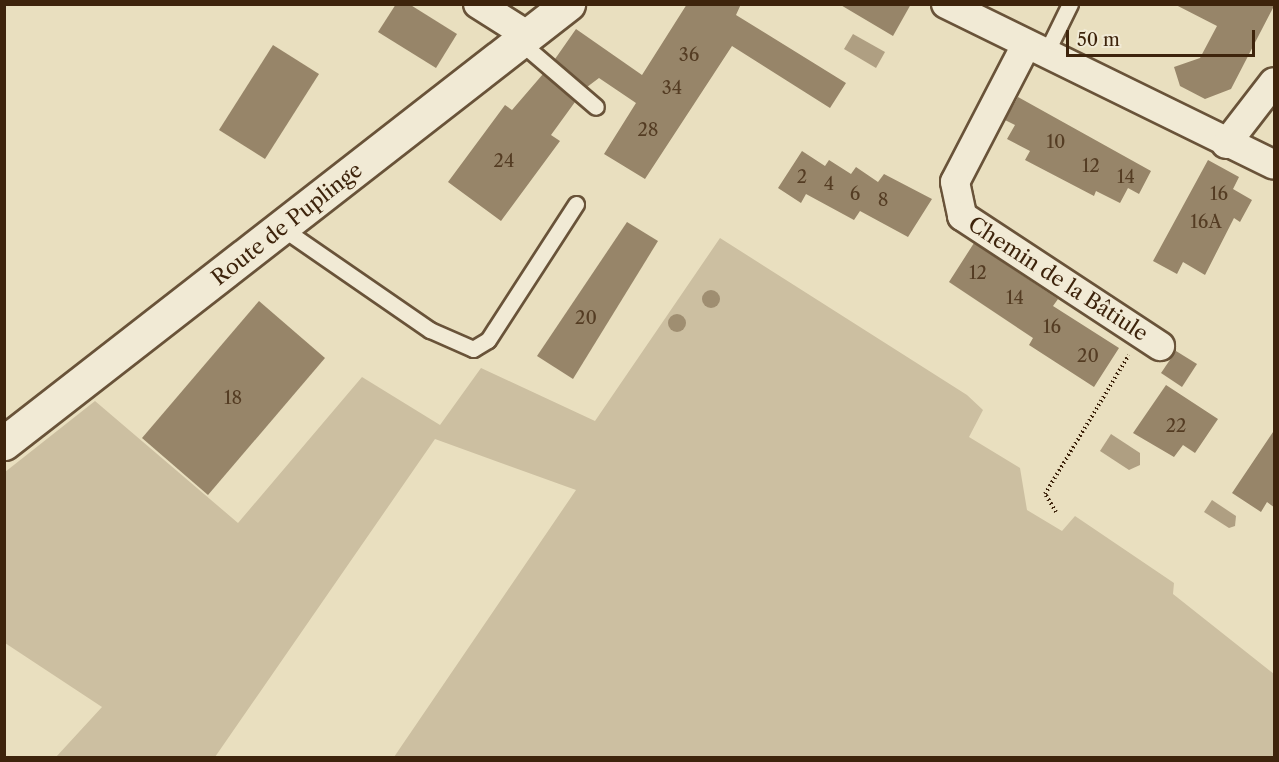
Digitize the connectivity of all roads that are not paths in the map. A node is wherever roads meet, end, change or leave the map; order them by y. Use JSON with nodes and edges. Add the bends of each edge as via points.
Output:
{"nodes":[{"id":1,"x":478,"y":4,"type":"edge"},
{"id":2,"x":568,"y":4,"type":"edge"},
{"id":3,"x":946,"y":4,"type":"edge"},
{"id":4,"x":1070,"y":4,"type":"edge"},
{"id":5,"x":523,"y":38,"type":"junction"},
{"id":6,"x":1035,"y":50,"type":"junction"},
{"id":7,"x":1275,"y":82,"type":"edge"},
{"id":8,"x":596,"y":107,"type":"dead end"},
{"id":9,"x":1226,"y":144,"type":"junction"},
{"id":10,"x":1275,"y":165,"type":"edge"},
{"id":11,"x":576,"y":204,"type":"dead end"},
{"id":12,"x":282,"y":228,"type":"junction"},
{"id":13,"x":1151,"y":340,"type":"road end"},
{"id":14,"x":4,"y":443,"type":"edge"}],
"edges":[{"from":1,"to":5,"type":"street"},
{"from":2,"to":5,"type":"street","name":"Route de Puplinge"},
{"from":3,"to":6,"type":"street"},
{"from":4,"to":6,"type":"lane"},
{"from":5,"to":8,"type":"lane"},
{"from":5,"to":12,"type":"street","name":"Route de Puplinge"},
{"from":6,"to":9,"type":"street"},
{"from":6,"to":13,"type":"street","name":"Chemin de la Bâtiule","via":[[955,182],[962,216]]},
{"from":7,"to":9,"type":"street"},
{"from":9,"to":10,"type":"street"},
{"from":11,"to":12,"type":"lane","via":[[488,340],[473,349],[430,330]]},
{"from":12,"to":14,"type":"street","name":"Route de Puplinge"}]}
